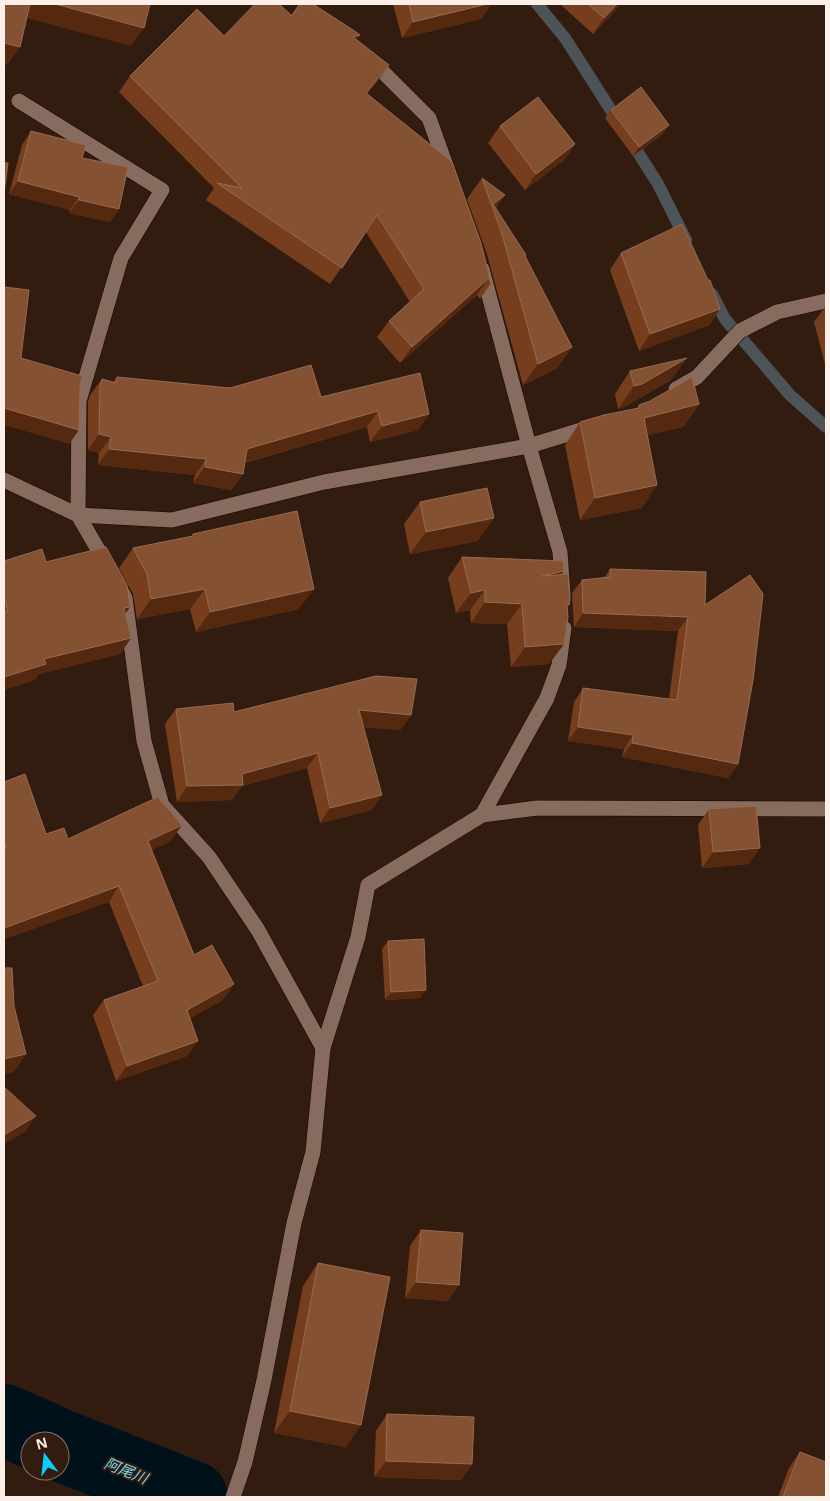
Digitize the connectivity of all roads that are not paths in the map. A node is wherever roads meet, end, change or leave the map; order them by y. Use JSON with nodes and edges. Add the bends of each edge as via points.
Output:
{"nodes":[{"id":1,"x":358,"y":48,"type":"edge"},
{"id":2,"x":19,"y":101,"type":"dead end"},
{"id":3,"x":456,"y":192,"type":"edge"},
{"id":4,"x":478,"y":257,"type":"edge"},
{"id":5,"x":826,"y":301,"type":"edge"},
{"id":6,"x":664,"y":396,"type":"edge"},
{"id":7,"x":612,"y":421,"type":"edge"},
{"id":8,"x":529,"y":446,"type":"junction"},
{"id":9,"x":4,"y":480,"type":"edge"},
{"id":10,"x":78,"y":515,"type":"junction"},
{"id":11,"x":826,"y":809,"type":"edge"},
{"id":12,"x":482,"y":815,"type":"junction"},
{"id":13,"x":323,"y":1048,"type":"junction"},
{"id":14,"x":233,"y":1497,"type":"edge"}],
"edges":[{"from":1,"to":3,"type":"street","via":[[430,118]]},
{"from":2,"to":10,"type":"street","via":[[162,190],[121,258],[79,401]]},
{"from":4,"to":8,"type":"street"},
{"from":5,"to":6,"type":"street","via":[[777,312],[740,331],[698,377]]},
{"from":7,"to":8,"type":"street"},
{"from":8,"to":10,"type":"street","via":[[324,482],[172,520]]},
{"from":8,"to":12,"type":"street","via":[[560,552],[565,620],[559,665],[547,698]]},
{"from":9,"to":10,"type":"street"},
{"from":10,"to":13,"type":"street","via":[[125,598],[144,741],[162,805],[209,857],[258,930]]},
{"from":11,"to":12,"type":"street","via":[[537,808]]},
{"from":12,"to":13,"type":"street","via":[[368,885],[358,937]]},
{"from":13,"to":14,"type":"street","via":[[313,1152],[294,1223],[245,1462]]}]}
